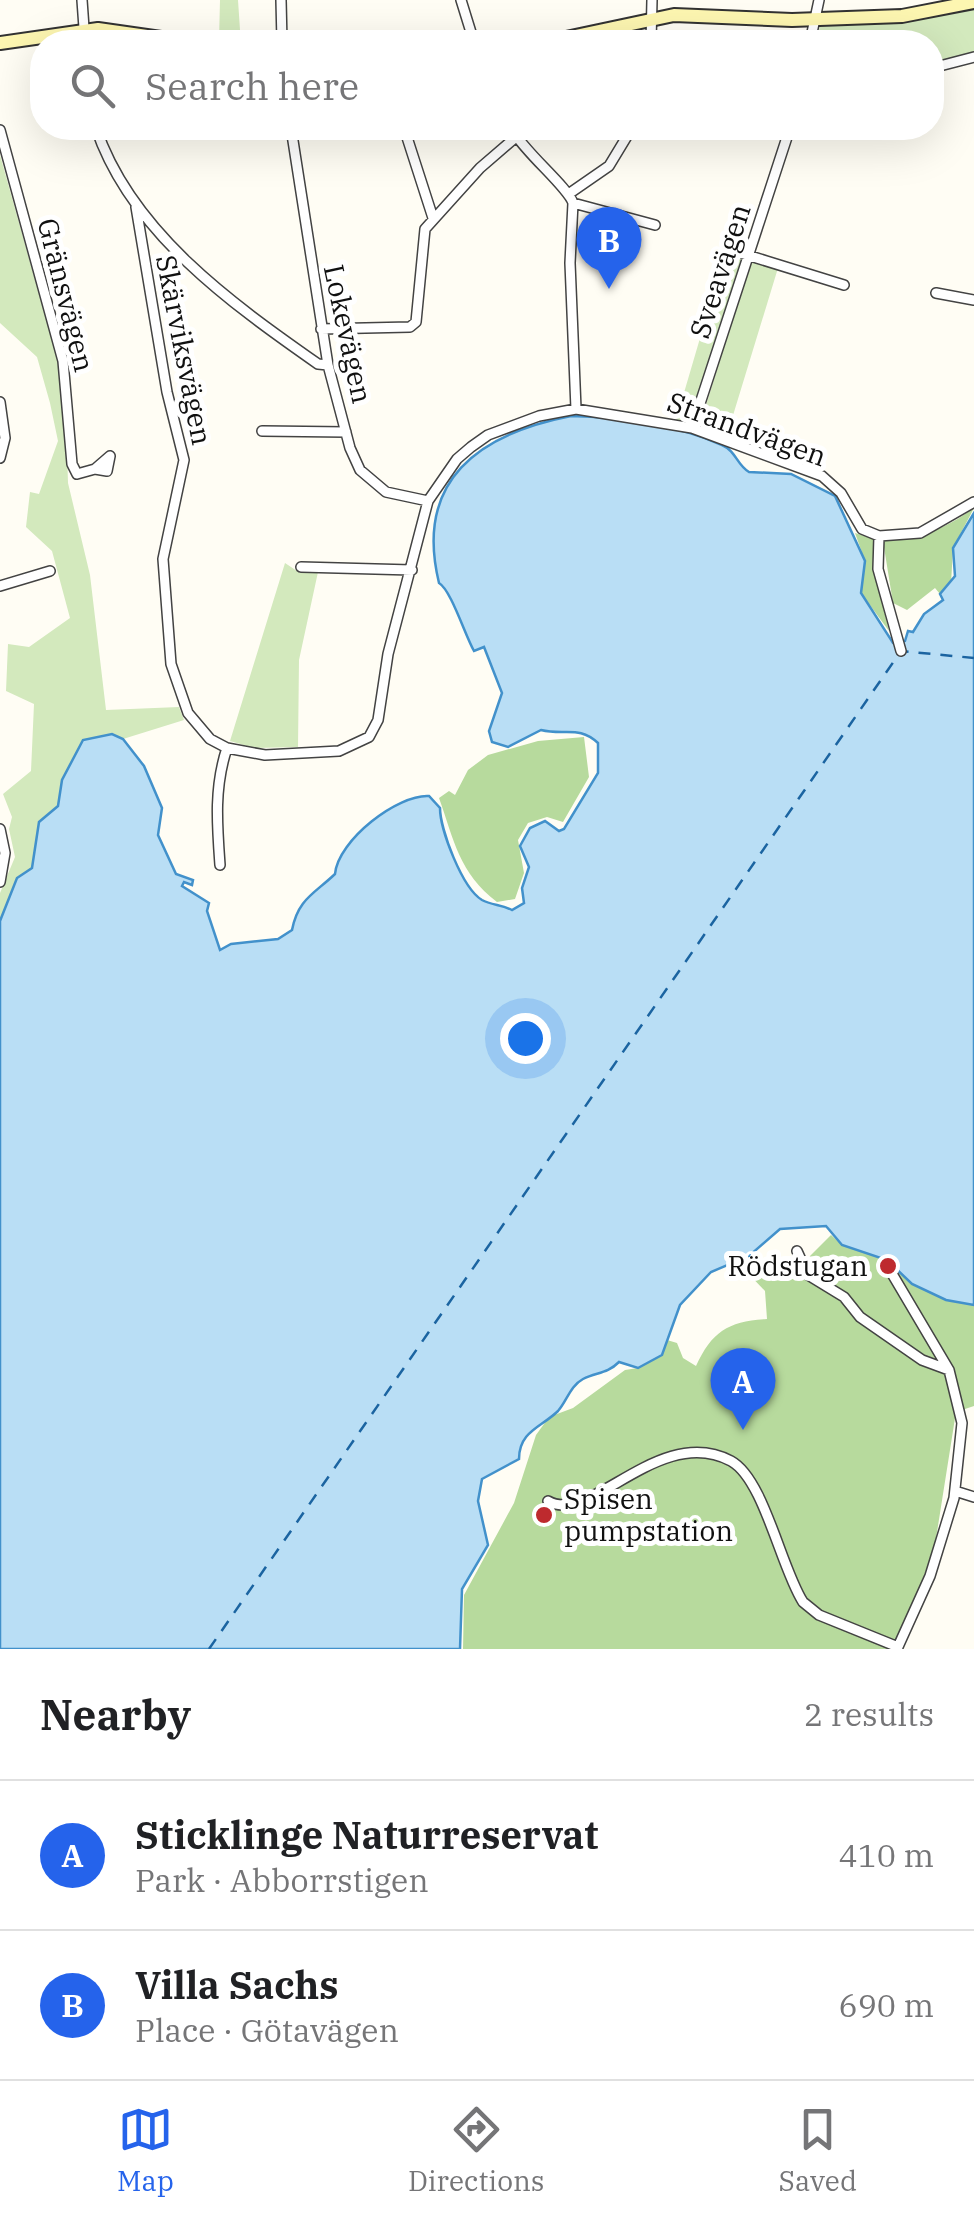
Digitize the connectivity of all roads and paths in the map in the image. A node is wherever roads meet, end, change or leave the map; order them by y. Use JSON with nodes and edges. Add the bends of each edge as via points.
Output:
{"nodes":[{"id":1,"x":82,"y":0,"type":"edge"},
{"id":2,"x":281,"y":0,"type":"edge"},
{"id":3,"x":462,"y":0,"type":"edge"},
{"id":4,"x":652,"y":0,"type":"edge"},
{"id":5,"x":818,"y":0,"type":"edge"},
{"id":6,"x":974,"y":2,"type":"edge"},
{"id":7,"x":815,"y":17,"type":"junction"},
{"id":8,"x":654,"y":19,"type":"junction"},
{"id":9,"x":84,"y":30,"type":"edge"},
{"id":10,"x":282,"y":30,"type":"edge"},
{"id":11,"x":471,"y":30,"type":"edge"},
{"id":12,"x":602,"y":30,"type":"edge"},
{"id":13,"x":653,"y":30,"type":"edge"},
{"id":14,"x":812,"y":30,"type":"edge"},
{"id":15,"x":30,"y":40,"type":"edge"},
{"id":16,"x":0,"y":42,"type":"edge"},
{"id":17,"x":974,"y":58,"type":"edge"},
{"id":18,"x":944,"y":65,"type":"edge"},
{"id":19,"x":0,"y":130,"type":"edge"},
{"id":20,"x":102,"y":140,"type":"edge"},
{"id":21,"x":293,"y":140,"type":"edge"},
{"id":22,"x":408,"y":140,"type":"edge"},
{"id":23,"x":506,"y":140,"type":"edge"},
{"id":24,"x":520,"y":140,"type":"edge"},
{"id":25,"x":625,"y":140,"type":"edge"},
{"id":26,"x":786,"y":140,"type":"edge"},
{"id":27,"x":571,"y":198,"type":"junction"},
{"id":28,"x":136,"y":207,"type":"junction"},
{"id":29,"x":433,"y":218,"type":"junction"},
{"id":30,"x":655,"y":225,"type":"dead end"},
{"id":31,"x":734,"y":252,"type":"dead end"},
{"id":32,"x":749,"y":257,"type":"junction"},
{"id":33,"x":844,"y":284,"type":"dead end"},
{"id":34,"x":936,"y":293,"type":"dead end"},
{"id":35,"x":974,"y":300,"type":"edge"},
{"id":36,"x":321,"y":330,"type":"junction"},
{"id":37,"x":328,"y":365,"type":"junction"},
{"id":38,"x":0,"y":402,"type":"edge"},
{"id":39,"x":576,"y":410,"type":"junction"},
{"id":40,"x":692,"y":428,"type":"junction"},
{"id":41,"x":262,"y":431,"type":"dead end"},
{"id":42,"x":346,"y":432,"type":"junction"},
{"id":43,"x":0,"y":458,"type":"edge"},
{"id":44,"x":94,"y":469,"type":"dead end"},
{"id":45,"x":428,"y":501,"type":"junction"},
{"id":46,"x":974,"y":502,"type":"edge"},
{"id":47,"x":879,"y":536,"type":"junction"},
{"id":48,"x":301,"y":567,"type":"dead end"},
{"id":49,"x":412,"y":570,"type":"junction"},
{"id":50,"x":50,"y":571,"type":"dead end"},
{"id":51,"x":0,"y":586,"type":"edge"},
{"id":52,"x":901,"y":651,"type":"dead end"},
{"id":53,"x":228,"y":748,"type":"junction"},
{"id":54,"x":0,"y":828,"type":"edge"},
{"id":55,"x":220,"y":865,"type":"dead end"},
{"id":56,"x":0,"y":882,"type":"edge"},
{"id":57,"x":797,"y":1251,"type":"dead end"},
{"id":58,"x":892,"y":1272,"type":"dead end"},
{"id":59,"x":950,"y":1370,"type":"junction"},
{"id":60,"x":955,"y":1491,"type":"junction"},
{"id":61,"x":974,"y":1497,"type":"edge"},
{"id":62,"x":548,"y":1501,"type":"dead end"},
{"id":63,"x":898,"y":1648,"type":"edge"}],
"edges":[{"from":1,"to":9,"type":"street"},
{"from":2,"to":10,"type":"street"},
{"from":3,"to":11,"type":"street"},
{"from":4,"to":8,"type":"street"},
{"from":5,"to":7,"type":"street"},
{"from":6,"to":7,"type":"street","via":[[902,16]]},
{"from":7,"to":8,"type":"street"},
{"from":7,"to":14,"type":"street"},
{"from":8,"to":12,"type":"street"},
{"from":8,"to":13,"type":"street"},
{"from":15,"to":16,"type":"street"},
{"from":17,"to":18,"type":"street"},
{"from":19,"to":44,"type":"street","name":"Gränsvägen","via":[[63,361],[72,464],[77,474]]},
{"from":20,"to":28,"type":"street"},
{"from":21,"to":36,"type":"street","name":"Lokevägen"},
{"from":22,"to":29,"type":"street"},
{"from":23,"to":29,"type":"street"},
{"from":24,"to":27,"type":"street"},
{"from":25,"to":27,"type":"street","via":[[609,166]]},
{"from":26,"to":32,"type":"street","name":"Sveavägen"},
{"from":27,"to":30,"type":"street"},
{"from":27,"to":39,"type":"street"},
{"from":28,"to":37,"type":"street","via":[[237,307]]},
{"from":28,"to":53,"type":"street","name":"Skärviksvägen","via":[[184,460],[162,559],[169,649],[188,713],[210,739]]},
{"from":29,"to":36,"type":"street","via":[[425,229],[416,322]]},
{"from":31,"to":32,"type":"street"},
{"from":32,"to":33,"type":"street"},
{"from":32,"to":40,"type":"street","name":"Sveavägen"},
{"from":34,"to":35,"type":"street"},
{"from":36,"to":37,"type":"street","name":"Lokevägen"},
{"from":37,"to":42,"type":"street","name":"Lokevägen"},
{"from":38,"to":43,"type":"street"},
{"from":39,"to":40,"type":"street","name":"Strandvägen"},
{"from":39,"to":45,"type":"street","name":"Strandvägen","via":[[488,435],[457,459]]},
{"from":40,"to":47,"type":"street","name":"Strandvägen","via":[[822,476],[862,529]]},
{"from":41,"to":42,"type":"street"},
{"from":42,"to":45,"type":"street","name":"Lokevägen","via":[[369,481]]},
{"from":45,"to":49,"type":"street"},
{"from":46,"to":47,"type":"street","via":[[920,534]]},
{"from":47,"to":52,"type":"street","via":[[880,580]]},
{"from":48,"to":49,"type":"street"},
{"from":49,"to":53,"type":"street","via":[[369,737],[339,751],[265,755]]},
{"from":50,"to":51,"type":"street"},
{"from":53,"to":55,"type":"street","via":[[216,802]]},
{"from":54,"to":56,"type":"street"},
{"from":57,"to":59,"type":"street","via":[[808,1275],[844,1297],[860,1317],[922,1360]]},
{"from":58,"to":59,"type":"street"},
{"from":59,"to":60,"type":"street","via":[[962,1423]]},
{"from":60,"to":61,"type":"street"},
{"from":60,"to":63,"type":"street","via":[[930,1576]]},
{"from":62,"to":63,"type":"street","via":[[574,1508],[653,1463],[687,1453],[716,1455],[742,1470],[752,1485],[803,1602]]}]}
